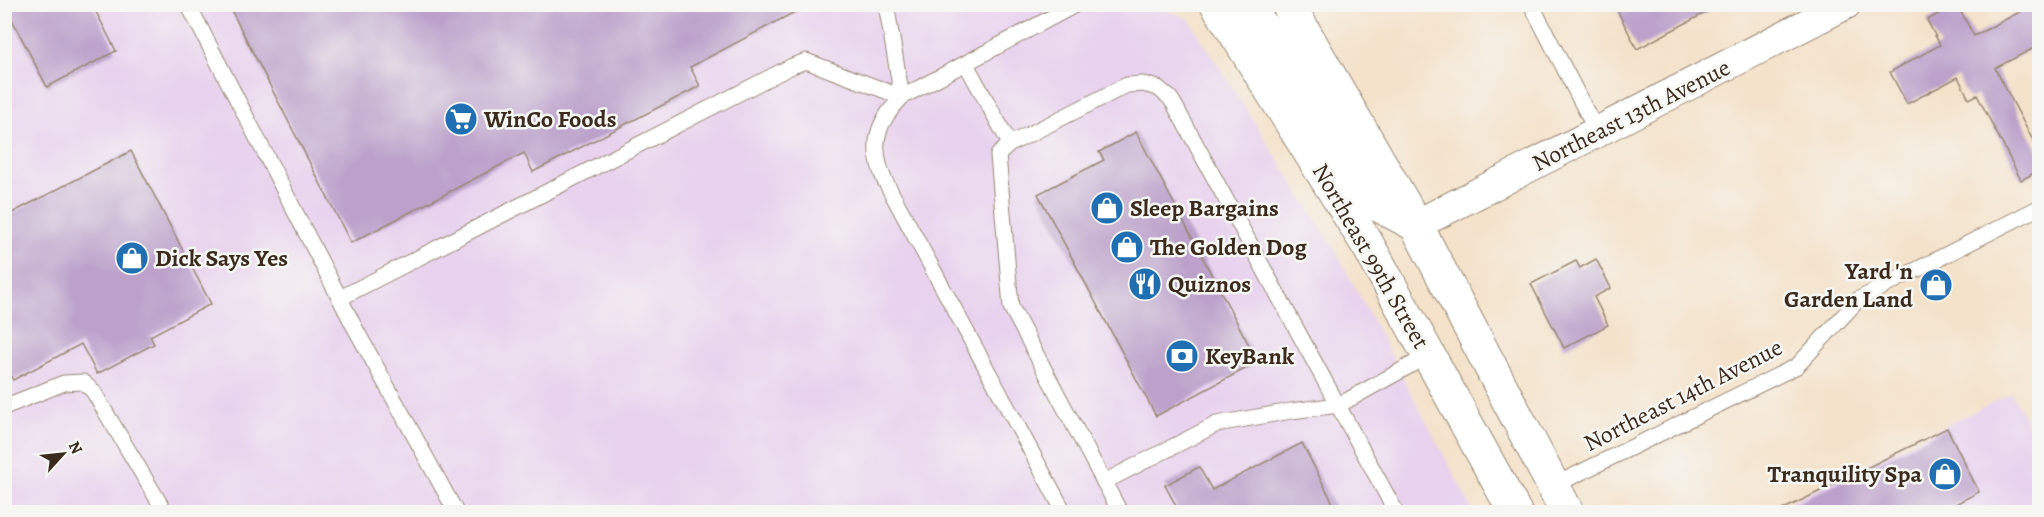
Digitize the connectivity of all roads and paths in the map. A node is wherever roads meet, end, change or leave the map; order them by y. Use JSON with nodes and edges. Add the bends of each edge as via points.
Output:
{"nodes":[{"id":1,"x":188,"y":4,"type":"edge"},
{"id":2,"x":886,"y":4,"type":"edge"},
{"id":3,"x":1077,"y":4,"type":"edge"},
{"id":4,"x":1217,"y":4,"type":"edge"},
{"id":5,"x":1243,"y":4,"type":"edge"},
{"id":6,"x":1288,"y":4,"type":"edge"},
{"id":7,"x":1531,"y":4,"type":"edge"},
{"id":8,"x":1846,"y":4,"type":"edge"},
{"id":9,"x":966,"y":64,"type":"junction"},
{"id":10,"x":903,"y":97,"type":"junction"},
{"id":11,"x":1597,"y":132,"type":"junction"},
{"id":12,"x":1010,"y":144,"type":"junction"},
{"id":13,"x":2040,"y":207,"type":"edge"},
{"id":14,"x":1416,"y":225,"type":"junction"},
{"id":15,"x":340,"y":298,"type":"junction"},
{"id":16,"x":1429,"y":355,"type":"junction"},
{"id":17,"x":1339,"y":405,"type":"junction"},
{"id":18,"x":4,"y":406,"type":"edge"},
{"id":19,"x":1104,"y":482,"type":"junction"},
{"id":20,"x":1560,"y":499,"type":"edge"},
{"id":21,"x":165,"y":513,"type":"edge"},
{"id":22,"x":456,"y":513,"type":"edge"},
{"id":23,"x":1064,"y":513,"type":"edge"},
{"id":24,"x":1120,"y":513,"type":"edge"},
{"id":25,"x":1396,"y":513,"type":"edge"},
{"id":26,"x":1515,"y":513,"type":"edge"}],
"edges":[{"from":1,"to":15,"type":"lane"},
{"from":2,"to":10,"type":"lane"},
{"from":3,"to":9,"type":"lane"},
{"from":4,"to":16,"type":"main road","name":"Northeast 99th Street","via":[[1369,247]]},
{"from":5,"to":14,"type":"main road","via":[[1269,34],[1367,199]]},
{"from":6,"to":14,"type":"main road","name":"Northeast 99th Street"},
{"from":7,"to":11,"type":"lane"},
{"from":8,"to":11,"type":"street","name":"Northeast 13th Avenue"},
{"from":9,"to":10,"type":"lane"},
{"from":9,"to":12,"type":"lane"},
{"from":10,"to":15,"type":"lane","via":[[806,61],[799,63]]},
{"from":10,"to":23,"type":"lane","via":[[879,131],[879,167]]},
{"from":11,"to":14,"type":"street","name":"Northeast 13th Avenue"},
{"from":12,"to":17,"type":"lane","via":[[1127,85],[1145,84],[1164,92]]},
{"from":12,"to":19,"type":"lane","via":[[998,155],[1011,307]]},
{"from":13,"to":20,"type":"lane","name":"Northeast 14th Avenue","via":[[1859,299],[1797,366]]},
{"from":14,"to":20,"type":"main road","name":"Northeast 99th Street"},
{"from":15,"to":22,"type":"lane"},
{"from":16,"to":17,"type":"lane"},
{"from":16,"to":26,"type":"main road","name":"Northeast 99th Street"},
{"from":17,"to":19,"type":"lane","via":[[1217,424]]},
{"from":17,"to":25,"type":"lane"},
{"from":18,"to":21,"type":"lane","via":[[64,383],[83,382],[93,392]]},
{"from":19,"to":24,"type":"lane"}]}
